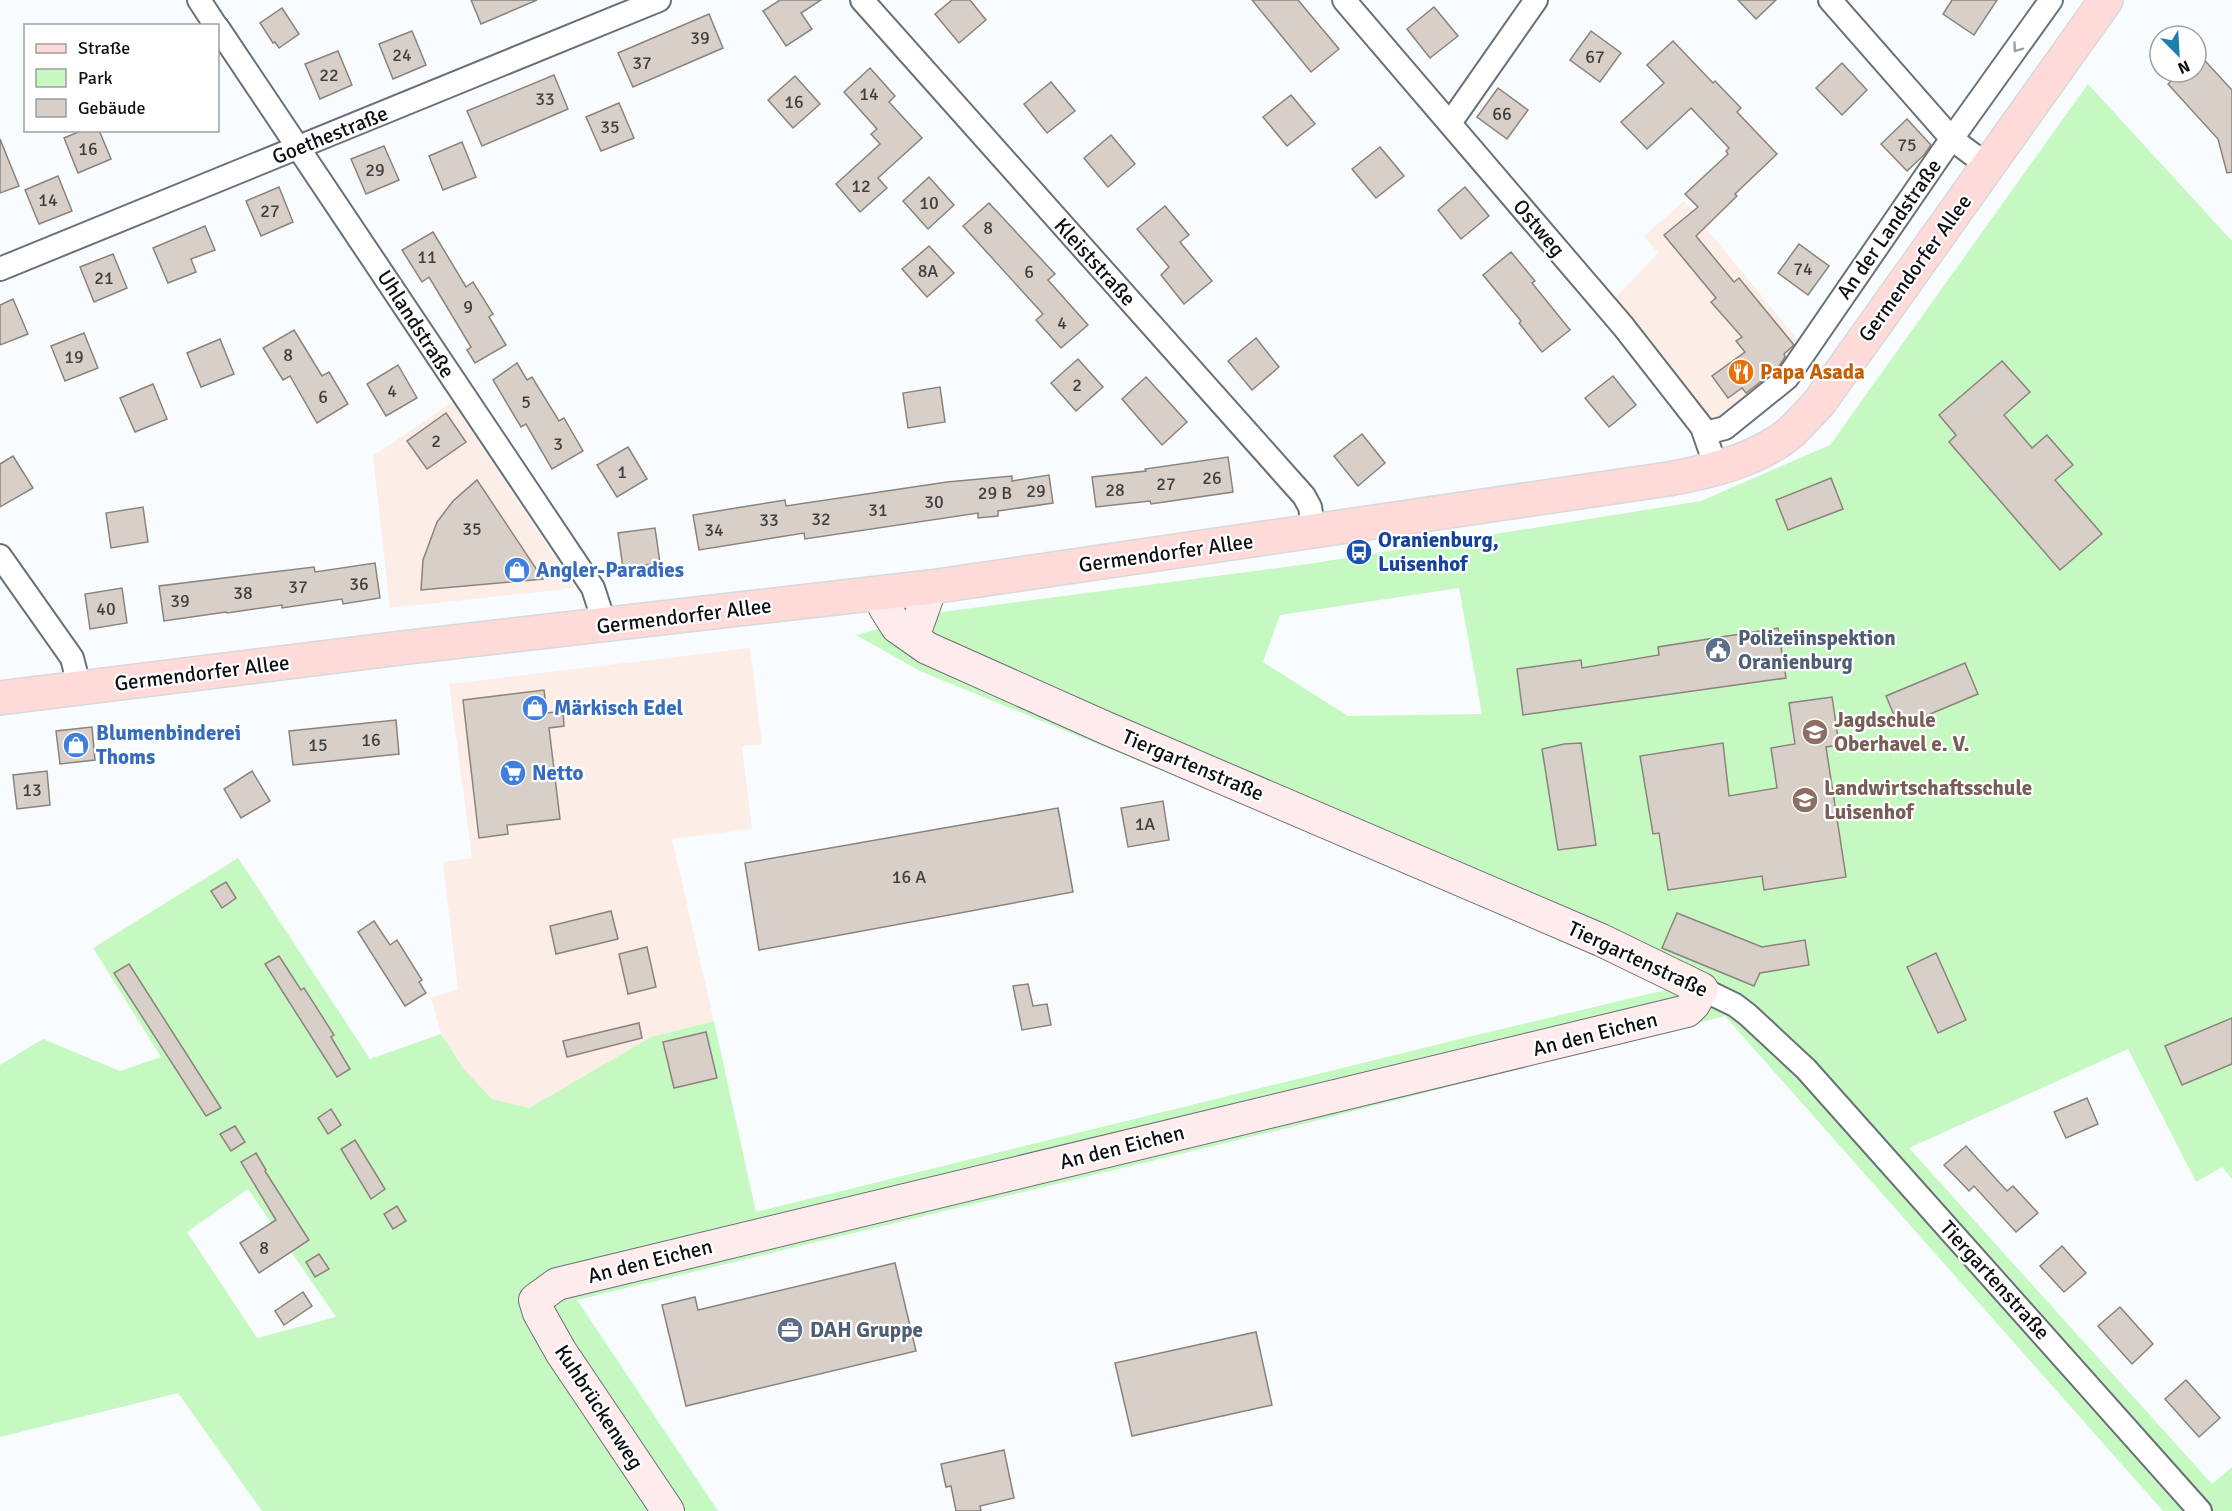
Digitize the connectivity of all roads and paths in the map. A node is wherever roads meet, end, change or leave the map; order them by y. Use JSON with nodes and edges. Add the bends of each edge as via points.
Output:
{"nodes":[{"id":1,"x":199,"y":0,"type":"edge"},
{"id":2,"x":659,"y":0,"type":"edge"},
{"id":3,"x":862,"y":0,"type":"edge"},
{"id":4,"x":1344,"y":0,"type":"edge"},
{"id":5,"x":1536,"y":0,"type":"edge"},
{"id":6,"x":1830,"y":0,"type":"edge"},
{"id":7,"x":2051,"y":0,"type":"edge"},
{"id":8,"x":2106,"y":0,"type":"edge"},
{"id":9,"x":215,"y":24,"type":"edge"},
{"id":10,"x":219,"y":30,"type":"edge"},
{"id":11,"x":1450,"y":123,"type":"junction"},
{"id":12,"x":1952,"y":139,"type":"junction"},
{"id":13,"x":299,"y":148,"type":"junction"},
{"id":14,"x":1988,"y":166,"type":"junction"},
{"id":15,"x":0,"y":269,"type":"edge"},
{"id":16,"x":1706,"y":433,"type":"junction"},
{"id":17,"x":1716,"y":467,"type":"junction"},
{"id":18,"x":1314,"y":532,"type":"junction"},
{"id":19,"x":0,"y":556,"type":"edge"},
{"id":20,"x":931,"y":588,"type":"junction"},
{"id":21,"x":879,"y":593,"type":"junction"},
{"id":22,"x":605,"y":625,"type":"junction"},
{"id":23,"x":912,"y":637,"type":"junction"},
{"id":24,"x":80,"y":689,"type":"junction"},
{"id":25,"x":0,"y":698,"type":"edge"},
{"id":26,"x":1702,"y":989,"type":"junction"},
{"id":27,"x":536,"y":1300,"type":"joint"},
{"id":28,"x":668,"y":1511,"type":"edge"},
{"id":29,"x":2200,"y":1511,"type":"edge"}],
"edges":[{"from":1,"to":9,"type":"street","name":"Uhlandstraße"},
{"from":2,"to":13,"type":"street","name":"Goethestraße"},
{"from":3,"to":18,"type":"street","name":"Kleiststraße","via":[[1304,496]]},
{"from":4,"to":11,"type":"street","name":"Ostweg"},
{"from":5,"to":11,"type":"street"},
{"from":6,"to":12,"type":"street"},
{"from":7,"to":12,"type":"street","name":"An der Landstraße","one_way":true},
{"from":8,"to":14,"type":"main road","name":"Germendorfer Allee"},
{"from":10,"to":13,"type":"street","name":"Uhlandstraße"},
{"from":11,"to":16,"type":"street","name":"Ostweg","via":[[1623,326]]},
{"from":12,"to":14,"type":"street"},
{"from":12,"to":16,"type":"street","name":"An der Landstraße","via":[[1787,378],[1725,428]]},
{"from":13,"to":15,"type":"street","name":"Goethestraße"},
{"from":13,"to":22,"type":"street","name":"Uhlandstraße","via":[[593,588]]},
{"from":14,"to":17,"type":"main road","name":"Germendorfer Allee","via":[[1819,403],[1789,434],[1771,446]]},
{"from":16,"to":17,"type":"street","name":"Ostweg"},
{"from":17,"to":18,"type":"main road","name":"Germendorfer Allee","via":[[1668,479]]},
{"from":18,"to":20,"type":"main road","name":"Germendorfer Allee"},
{"from":19,"to":24,"type":"street","via":[[72,658]]},
{"from":20,"to":21,"type":"main road","name":"Germendorfer Allee"},
{"from":20,"to":23,"type":"street"},
{"from":21,"to":22,"type":"main road","name":"Germendorfer Allee"},
{"from":21,"to":23,"type":"street","name":"Tiergartenstraße","via":[[897,627]]},
{"from":22,"to":24,"type":"main road","name":"Germendorfer Allee"},
{"from":23,"to":26,"type":"street","name":"Tiergartenstraße","via":[[937,653],[1600,940]]},
{"from":24,"to":25,"type":"main road","name":"Germendorfer Allee"},
{"from":26,"to":27,"type":"street","name":"An den Eichen","via":[[1687,1011],[622,1267],[557,1284]]},
{"from":26,"to":29,"type":"street","name":"Tiergartenstraße","via":[[1748,1015],[1806,1069]]},
{"from":27,"to":28,"type":"street","name":"Kuhbrückenweg","via":[[561,1352]]}]}
